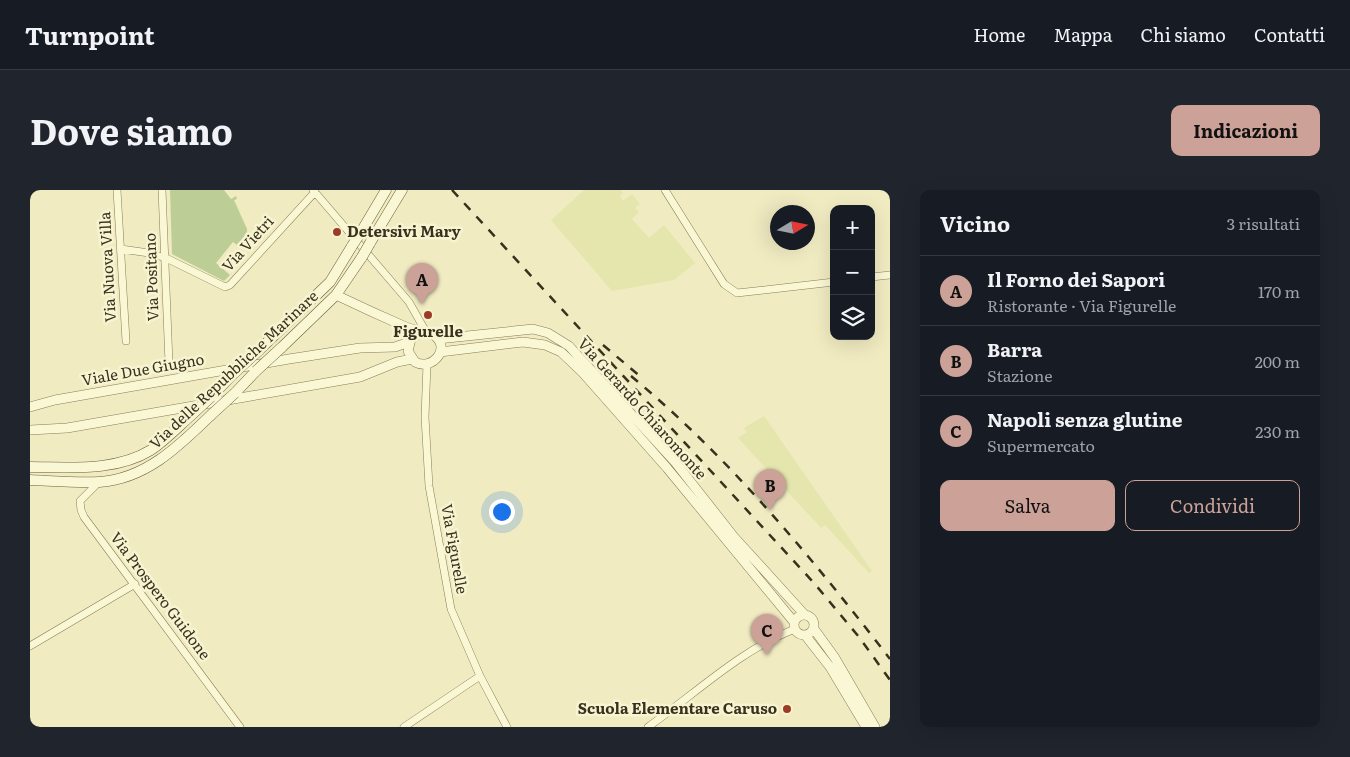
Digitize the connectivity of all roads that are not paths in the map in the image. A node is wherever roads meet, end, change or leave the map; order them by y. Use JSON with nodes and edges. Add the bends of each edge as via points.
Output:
{"nodes":[{"id":1,"x":117,"y":190,"type":"edge"},
{"id":2,"x":162,"y":190,"type":"edge"},
{"id":3,"x":386,"y":190,"type":"edge"},
{"id":4,"x":402,"y":190,"type":"edge"},
{"id":5,"x":665,"y":190,"type":"edge"},
{"id":6,"x":314,"y":191,"type":"edge"},
{"id":7,"x":121,"y":250,"type":"junction"},
{"id":8,"x":166,"y":258,"type":"junction"},
{"id":9,"x":890,"y":275,"type":"edge"},
{"id":10,"x":875,"y":277,"type":"edge"},
{"id":11,"x":830,"y":282,"type":"edge"},
{"id":12,"x":336,"y":295,"type":"junction"},
{"id":13,"x":418,"y":335,"type":"junction"},
{"id":14,"x":438,"y":339,"type":"junction"},
{"id":15,"x":126,"y":341,"type":"dead end"},
{"id":16,"x":440,"y":352,"type":"junction"},
{"id":17,"x":412,"y":359,"type":"junction"},
{"id":18,"x":169,"y":363,"type":"dead end"},
{"id":19,"x":427,"y":364,"type":"junction"},
{"id":20,"x":30,"y":406,"type":"edge"},
{"id":21,"x":30,"y":430,"type":"edge"},
{"id":22,"x":30,"y":466,"type":"edge"},
{"id":23,"x":30,"y":480,"type":"edge"},
{"id":24,"x":100,"y":482,"type":"junction"},
{"id":25,"x":134,"y":584,"type":"junction"},
{"id":26,"x":804,"y":614,"type":"junction"},
{"id":27,"x":795,"y":626,"type":"junction"},
{"id":28,"x":814,"y":629,"type":"junction"},
{"id":29,"x":805,"y":635,"type":"junction"},
{"id":30,"x":30,"y":646,"type":"edge"},
{"id":31,"x":480,"y":676,"type":"junction"},
{"id":32,"x":240,"y":727,"type":"edge"},
{"id":33,"x":404,"y":727,"type":"edge"},
{"id":34,"x":507,"y":727,"type":"edge"},
{"id":35,"x":648,"y":727,"type":"edge"},
{"id":36,"x":866,"y":727,"type":"edge"},
{"id":37,"x":875,"y":727,"type":"edge"}],
"edges":[{"from":1,"to":7,"type":"street","name":"Via Nuova Villa"},
{"from":2,"to":8,"type":"street","name":"Via Positano"},
{"from":3,"to":22,"type":"main road","name":"Via delle Repubbliche Marinare","bridge":true,"via":[[330,282],[153,448],[128,460],[94,467]]},
{"from":4,"to":12,"type":"main road","name":"Via delle Repubbliche Marinare","bridge":true},
{"from":5,"to":11,"type":"street","via":[[724,284],[737,293]]},
{"from":6,"to":8,"type":"street","name":"Via Vietri","via":[[224,287]]},
{"from":6,"to":13,"type":"street","via":[[409,302]]},
{"from":7,"to":8,"type":"street"},
{"from":7,"to":15,"type":"street","name":"Via Nuova Villa"},
{"from":8,"to":18,"type":"street","name":"Via Positano"},
{"from":9,"to":10,"type":"street"},
{"from":12,"to":13,"type":"street"},
{"from":12,"to":24,"type":"main road","name":"Via delle Repubbliche Marinare","bridge":true,"via":[[174,451],[151,466]]},
{"from":13,"to":14,"type":"street"},
{"from":13,"to":17,"type":"street","via":[[408,350]]},
{"from":13,"to":20,"type":"street","name":"Viale Due Giugno","via":[[395,347],[360,348],[289,359]]},
{"from":14,"to":16,"type":"street"},
{"from":14,"to":26,"type":"street","name":"Via Gerardo Chiaromonte","via":[[533,329],[553,335],[569,346],[675,462],[728,529]]},
{"from":16,"to":19,"type":"street","via":[[435,361]]},
{"from":16,"to":27,"type":"street","name":"Via Gerardo Chiaromonte","via":[[523,342],[545,344],[561,352],[667,468]]},
{"from":17,"to":19,"type":"street","via":[[419,364]]},
{"from":17,"to":21,"type":"street","via":[[360,377],[67,428]]},
{"from":19,"to":31,"type":"street","name":"Via Figurelle","via":[[425,417],[433,516],[451,608]]},
{"from":23,"to":24,"type":"main road","name":"Via delle Repubbliche Marinare"},
{"from":24,"to":25,"type":"street","name":"Via Prospero Guidone","via":[[80,501],[81,510]]},
{"from":25,"to":30,"type":"street"},
{"from":25,"to":32,"type":"street","name":"Via Prospero Guidone"},
{"from":26,"to":27,"type":"street","via":[[799,616]]},
{"from":26,"to":28,"type":"street","via":[[813,619]]},
{"from":27,"to":29,"type":"street"},
{"from":27,"to":35,"type":"street","via":[[747,654]]},
{"from":28,"to":29,"type":"street"},
{"from":28,"to":37,"type":"street","via":[[835,658]]},
{"from":29,"to":36,"type":"street","via":[[830,667]]},
{"from":31,"to":33,"type":"street"},
{"from":31,"to":34,"type":"street","name":"Via Figurelle"}]}
